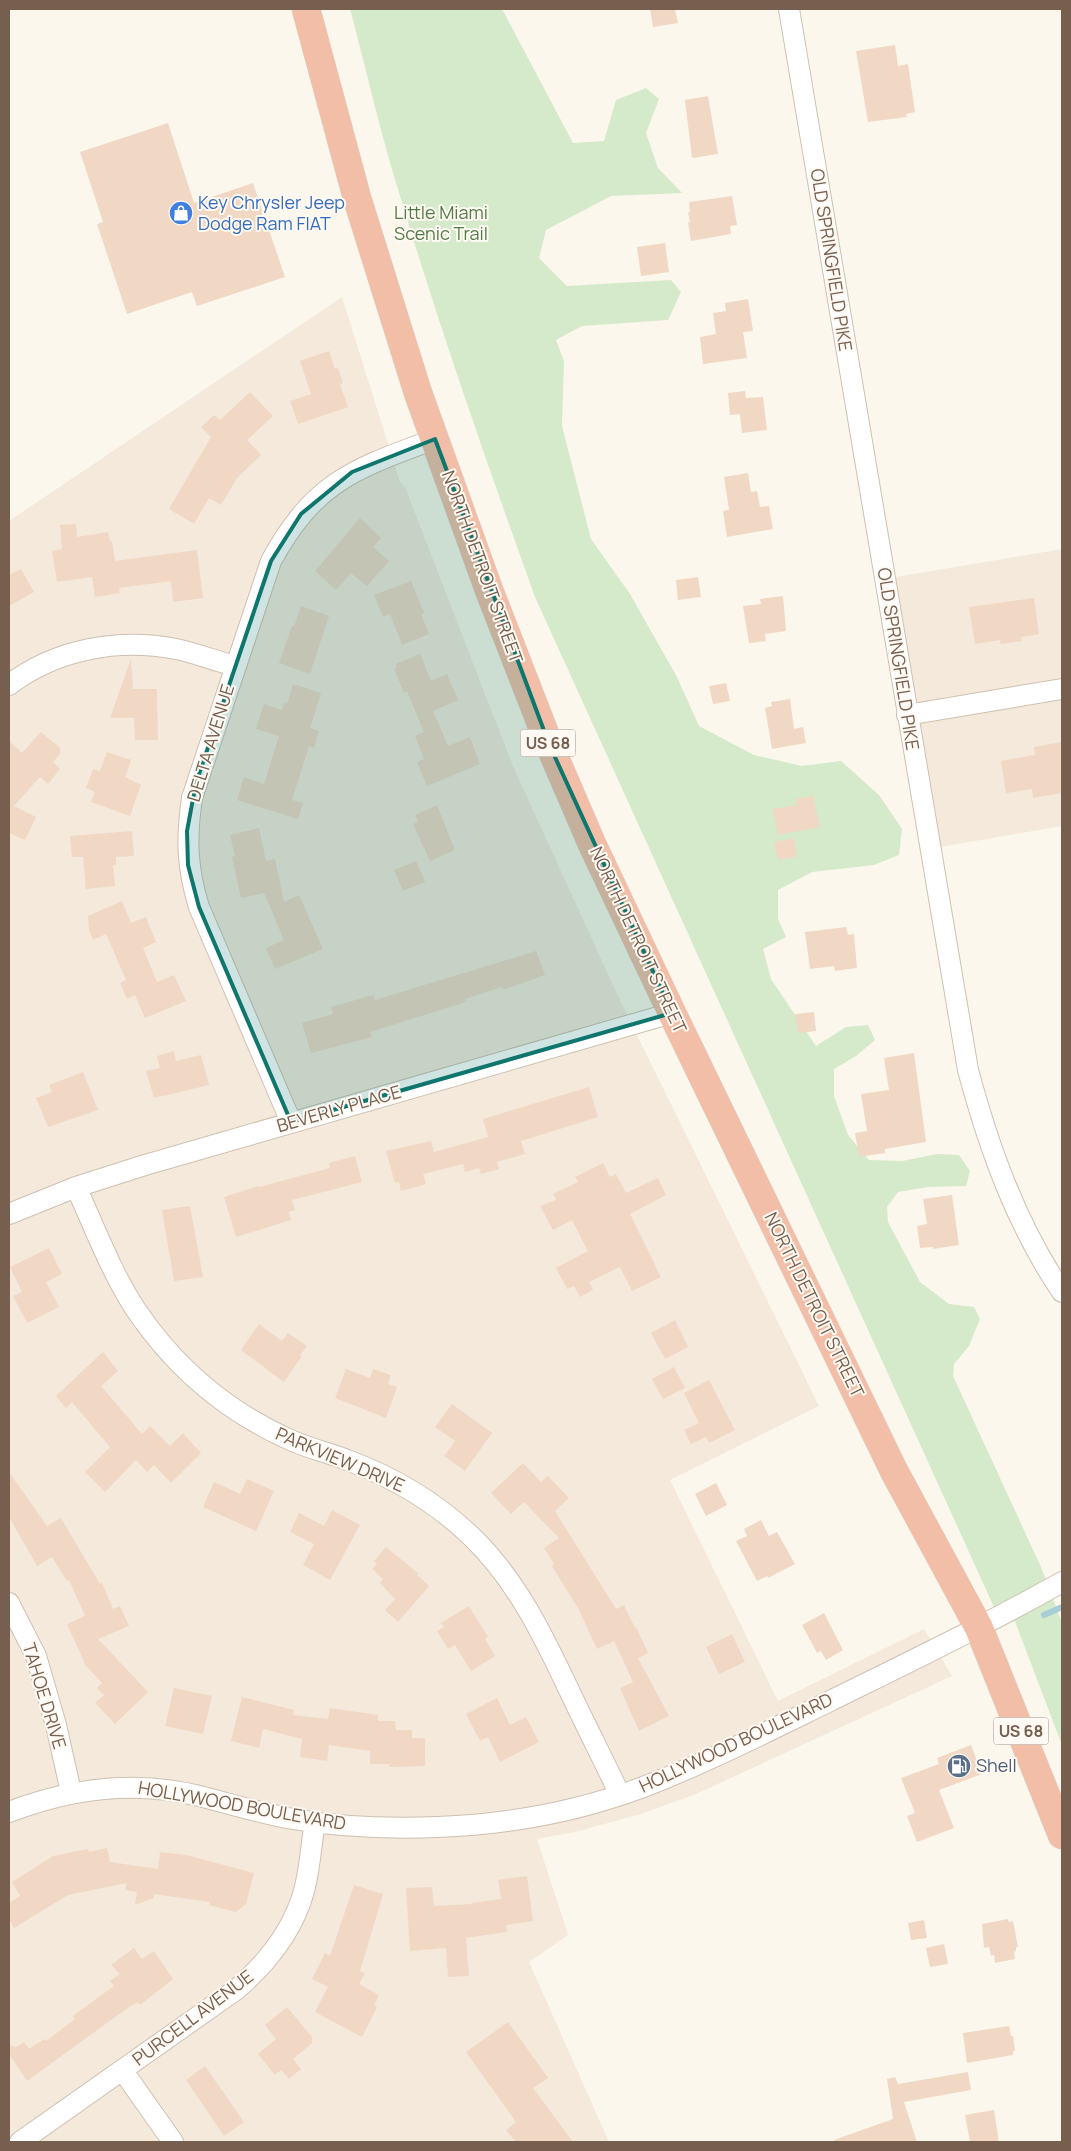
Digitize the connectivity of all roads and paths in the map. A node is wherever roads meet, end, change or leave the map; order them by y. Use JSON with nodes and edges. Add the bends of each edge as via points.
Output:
{"nodes":[{"id":1,"x":306,"y":9,"type":"edge"},
{"id":2,"x":789,"y":9,"type":"edge"},
{"id":3,"x":434,"y":439,"type":"junction"},
{"id":4,"x":235,"y":666,"type":"junction"},
{"id":5,"x":9,"y":685,"type":"edge"},
{"id":6,"x":1062,"y":689,"type":"edge"},
{"id":7,"x":907,"y":715,"type":"junction"},
{"id":8,"x":672,"y":1013,"type":"junction"},
{"id":9,"x":291,"y":1122,"type":"junction"},
{"id":10,"x":76,"y":1187,"type":"junction"},
{"id":11,"x":9,"y":1214,"type":"edge"},
{"id":12,"x":1062,"y":1292,"type":"edge"},
{"id":13,"x":1062,"y":1582,"type":"edge"},
{"id":14,"x":9,"y":1603,"type":"edge"},
{"id":15,"x":979,"y":1628,"type":"junction"},
{"id":16,"x":71,"y":1792,"type":"junction"},
{"id":17,"x":620,"y":1795,"type":"junction"},
{"id":18,"x":9,"y":1812,"type":"edge"},
{"id":19,"x":315,"y":1822,"type":"junction"},
{"id":20,"x":1062,"y":1835,"type":"edge"},
{"id":21,"x":122,"y":2071,"type":"junction"},
{"id":22,"x":20,"y":2142,"type":"edge"},
{"id":23,"x":173,"y":2142,"type":"edge"}],
"edges":[{"from":1,"to":3,"type":"highway","name":"NORTH DETROIT STREET","number":"US 68","via":[[357,198]]},
{"from":2,"to":7,"type":"street","name":"OLD SPRINGFIELD PIKE"},
{"from":3,"to":4,"type":"street","name":"DELTA AVENUE","via":[[352,472],[301,514],[272,561]]},
{"from":3,"to":8,"type":"highway","name":"NORTH DETROIT STREET","number":"US 68","via":[[549,744]]},
{"from":4,"to":5,"type":"street","via":[[178,649],[119,645],[53,660]]},
{"from":4,"to":9,"type":"street","name":"DELTA AVENUE","via":[[192,798],[187,831],[188,865],[199,907]]},
{"from":6,"to":7,"type":"street"},
{"from":7,"to":12,"type":"street","name":"OLD SPRINGFIELD PIKE","via":[[968,1070],[1002,1177],[1035,1248]]},
{"from":8,"to":9,"type":"street","name":"BEVERLY PLACE"},
{"from":8,"to":15,"type":"highway","name":"NORTH DETROIT STREET","number":"US 68","via":[[894,1471]]},
{"from":9,"to":10,"type":"street","name":"BEVERLY PLACE"},
{"from":10,"to":11,"type":"street","name":"BEVERLY PLACE"},
{"from":10,"to":17,"type":"street","name":"PARKVIEW DRIVE","via":[[136,1309],[163,1346],[195,1379],[250,1419],[286,1438],[347,1460],[408,1489],[454,1520],[492,1558],[540,1628]]},
{"from":13,"to":15,"type":"street","name":"HOLLYWOOD BOULEVARD"},
{"from":14,"to":16,"type":"street","name":"TAHOE DRIVE","via":[[36,1656]]},
{"from":15,"to":17,"type":"street","name":"HOLLYWOOD BOULEVARD","via":[[703,1762]]},
{"from":15,"to":20,"type":"highway","name":"NORTH DETROIT STREET","number":"US 68"},
{"from":16,"to":18,"type":"street","name":"HOLLYWOOD BOULEVARD","via":[[38,1800]]},
{"from":16,"to":19,"type":"street","name":"HOLLYWOOD BOULEVARD","via":[[118,1787],[163,1789]]},
{"from":17,"to":19,"type":"street","name":"HOLLYWOOD BOULEVARD","via":[[550,1814],[476,1825],[400,1828]]},
{"from":19,"to":21,"type":"street","name":"PURCELL AVENUE","via":[[304,1890],[296,1913],[271,1956],[237,1989]]},
{"from":21,"to":22,"type":"street","name":"PURCELL AVENUE"},
{"from":21,"to":23,"type":"street"}]}
